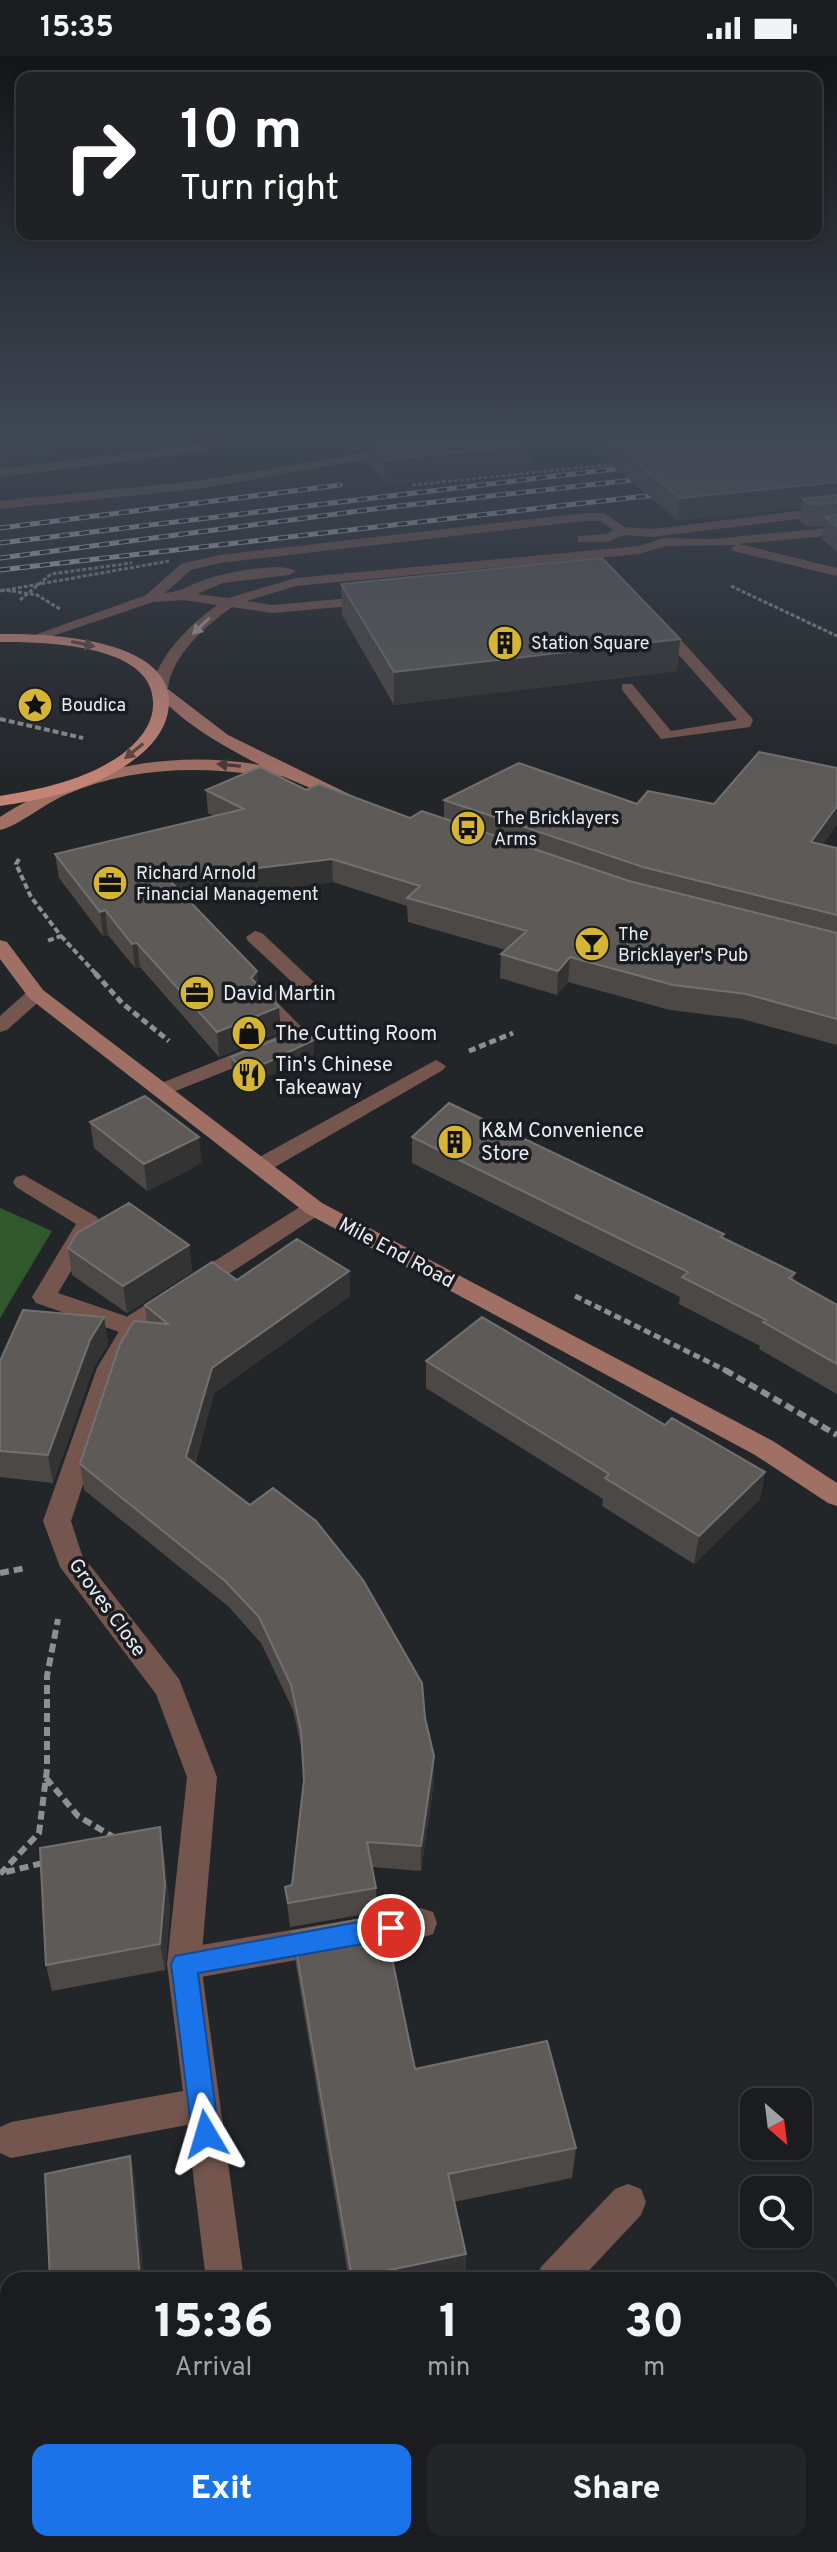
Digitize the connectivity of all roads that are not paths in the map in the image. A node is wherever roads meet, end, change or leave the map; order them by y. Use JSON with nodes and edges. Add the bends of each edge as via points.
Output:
{"nodes":[{"id":1,"x":302,"y":549,"type":"edge"},
{"id":2,"x":506,"y":549,"type":"edge"},
{"id":3,"x":623,"y":549,"type":"edge"},
{"id":4,"x":740,"y":549,"type":"edge"},
{"id":5,"x":837,"y":572,"type":"edge"},
{"id":6,"x":184,"y":596,"type":"junction"},
{"id":7,"x":151,"y":598,"type":"junction"},
{"id":8,"x":393,"y":598,"type":"edge"},
{"id":9,"x":229,"y":603,"type":"junction"},
{"id":10,"x":649,"y":613,"type":"edge"},
{"id":11,"x":0,"y":626,"type":"edge"},
{"id":12,"x":36,"y":637,"type":"junction"},
{"id":13,"x":0,"y":638,"type":"edge"},
{"id":14,"x":627,"y":687,"type":"dead end"},
{"id":15,"x":160,"y":688,"type":"junction"},
{"id":16,"x":306,"y":781,"type":"junction"},
{"id":17,"x":70,"y":786,"type":"junction"},
{"id":18,"x":0,"y":801,"type":"edge"},
{"id":19,"x":370,"y":806,"type":"edge"},
{"id":20,"x":0,"y":825,"type":"edge"},
{"id":21,"x":255,"y":937,"type":"dead end"},
{"id":22,"x":0,"y":946,"type":"edge"},
{"id":23,"x":36,"y":994,"type":"junction"},
{"id":24,"x":0,"y":1026,"type":"edge"},
{"id":25,"x":436,"y":1066,"type":"dead end"},
{"id":26,"x":161,"y":1090,"type":"junction"},
{"id":27,"x":260,"y":1166,"type":"junction"},
{"id":28,"x":24,"y":1182,"type":"dead end"},
{"id":29,"x":314,"y":1208,"type":"junction"},
{"id":30,"x":134,"y":1328,"type":"junction"},
{"id":31,"x":837,"y":1496,"type":"edge"},
{"id":32,"x":421,"y":1923,"type":"dead end"},
{"id":33,"x":184,"y":1964,"type":"junction"},
{"id":34,"x":202,"y":2105,"type":"junction"},
{"id":35,"x":11,"y":2140,"type":"dead end"},
{"id":36,"x":628,"y":2202,"type":"dead end"},
{"id":37,"x":224,"y":2272,"type":"edge"},
{"id":38,"x":562,"y":2272,"type":"edge"}],
"edges":[{"from":1,"to":7,"type":"street","via":[[186,567]]},
{"from":2,"to":6,"type":"street","via":[[222,578],[198,584]]},
{"from":3,"to":9,"type":"street","via":[[296,582]]},
{"from":4,"to":5,"type":"street"},
{"from":6,"to":7,"type":"street"},
{"from":6,"to":9,"type":"street"},
{"from":7,"to":12,"type":"street"},
{"from":8,"to":9,"type":"street","via":[[272,609]]},
{"from":9,"to":15,"type":"street","one_way":true,"via":[[177,650]]},
{"from":10,"to":14,"type":"street","via":[[744,724],[667,736]]},
{"from":11,"to":12,"type":"main road"},
{"from":12,"to":13,"type":"main road"},
{"from":12,"to":15,"type":"main road","one_way":true,"via":[[128,657]]},
{"from":15,"to":16,"type":"street","via":[[199,724]]},
{"from":15,"to":17,"type":"main road","one_way":true,"via":[[158,723],[141,746]]},
{"from":16,"to":17,"type":"street","one_way":true,"via":[[241,766],[171,764]]},
{"from":16,"to":19,"type":"street"},
{"from":17,"to":18,"type":"main road"},
{"from":17,"to":20,"type":"street"},
{"from":21,"to":26,"type":"street","via":[[305,983],[265,1001],[299,1035]]},
{"from":22,"to":23,"type":"street","name":"Mile End Road"},
{"from":23,"to":24,"type":"street"},
{"from":23,"to":26,"type":"street","name":"Mile End Road"},
{"from":25,"to":27,"type":"street"},
{"from":26,"to":27,"type":"street","name":"Mile End Road"},
{"from":27,"to":29,"type":"street","name":"Mile End Road"},
{"from":28,"to":30,"type":"street","via":[[89,1222],[44,1297]]},
{"from":29,"to":30,"type":"street","name":"Groves Close"},
{"from":29,"to":31,"type":"street","name":"Mile End Road","via":[[764,1448]]},
{"from":30,"to":33,"type":"street","name":"Groves Close","via":[[109,1368],[57,1521],[70,1559],[169,1688],[202,1777]]},
{"from":32,"to":33,"type":"street"},
{"from":33,"to":34,"type":"street","name":"Groves Close"},
{"from":34,"to":35,"type":"street"},
{"from":34,"to":37,"type":"street","name":"Groves Close"},
{"from":36,"to":38,"type":"street"}]}
